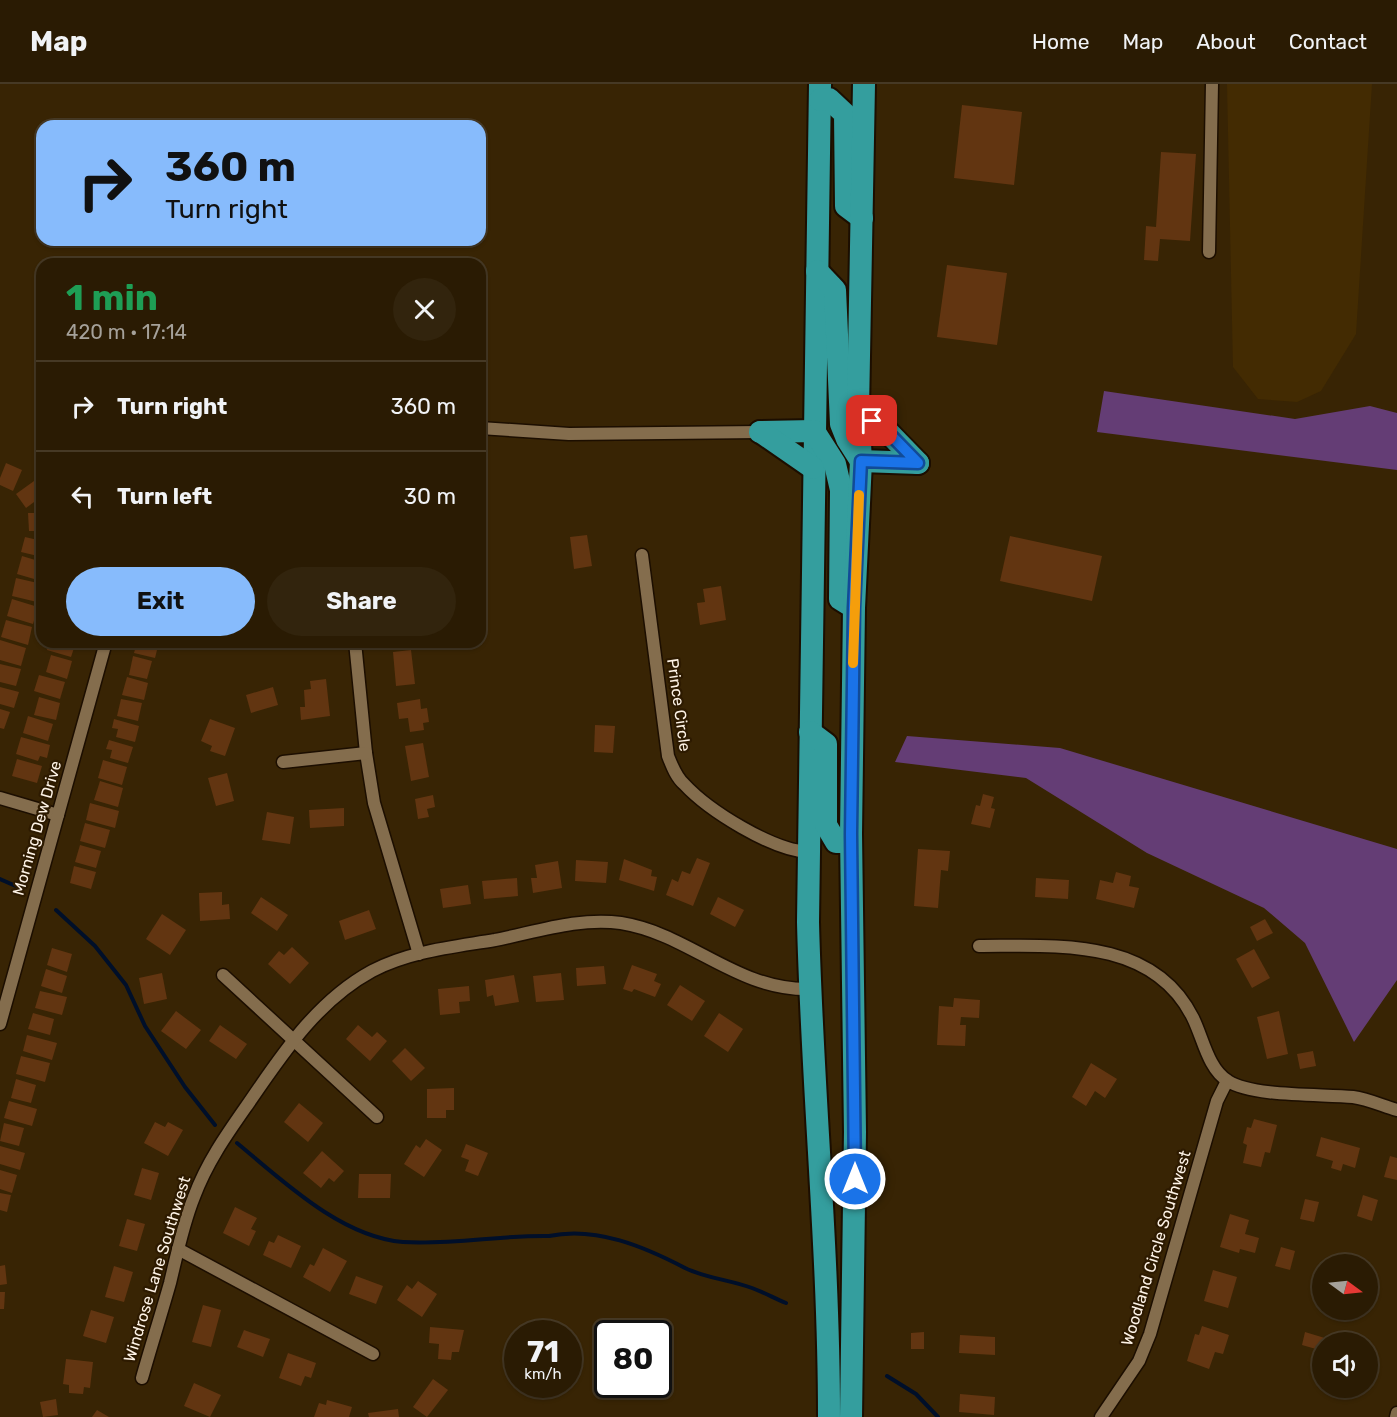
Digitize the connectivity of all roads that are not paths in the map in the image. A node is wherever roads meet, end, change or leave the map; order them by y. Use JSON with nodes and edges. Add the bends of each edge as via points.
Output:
{"nodes":[{"id":1,"x":864,"y":84,"type":"edge"},
{"id":2,"x":1212,"y":84,"type":"edge"},
{"id":3,"x":820,"y":92,"type":"edge"},
{"id":4,"x":862,"y":218,"type":"junction"},
{"id":5,"x":1209,"y":252,"type":"dead end"},
{"id":6,"x":817,"y":271,"type":"junction"},
{"id":7,"x":858,"y":410,"type":"junction"},
{"id":8,"x":486,"y":428,"type":"edge"},
{"id":9,"x":814,"y":431,"type":"junction"},
{"id":10,"x":760,"y":432,"type":"junction"},
{"id":11,"x":861,"y":461,"type":"junction"},
{"id":12,"x":813,"y":468,"type":"junction"},
{"id":13,"x":642,"y":555,"type":"dead end"},
{"id":14,"x":854,"y":608,"type":"junction"},
{"id":15,"x":104,"y":648,"type":"edge"},
{"id":16,"x":356,"y":648,"type":"edge"},
{"id":17,"x":810,"y":732,"type":"junction"},
{"id":18,"x":366,"y":753,"type":"junction"},
{"id":19,"x":283,"y":762,"type":"dead end"},
{"id":20,"x":0,"y":798,"type":"edge"},
{"id":21,"x":58,"y":815,"type":"junction"},
{"id":22,"x":851,"y":842,"type":"junction"},
{"id":23,"x":808,"y":852,"type":"junction"},
{"id":24,"x":979,"y":946,"type":"dead end"},
{"id":25,"x":419,"y":954,"type":"junction"},
{"id":26,"x":223,"y":975,"type":"dead end"},
{"id":27,"x":810,"y":990,"type":"junction"},
{"id":28,"x":4,"y":996,"type":"edge"},
{"id":29,"x":0,"y":1024,"type":"edge"},
{"id":30,"x":294,"y":1039,"type":"junction"},
{"id":31,"x":1227,"y":1081,"type":"junction"},
{"id":32,"x":1397,"y":1110,"type":"edge"},
{"id":33,"x":377,"y":1116,"type":"dead end"},
{"id":34,"x":178,"y":1249,"type":"junction"},
{"id":35,"x":373,"y":1354,"type":"dead end"},
{"id":36,"x":142,"y":1378,"type":"dead end"},
{"id":37,"x":829,"y":1417,"type":"edge"},
{"id":38,"x":851,"y":1417,"type":"edge"},
{"id":39,"x":1101,"y":1417,"type":"edge"}],
"edges":[{"from":1,"to":4,"type":"highway"},
{"from":2,"to":5,"type":"street"},
{"from":3,"to":4,"type":"highway","via":[[845,114],[846,206]]},
{"from":3,"to":6,"type":"highway"},
{"from":4,"to":7,"type":"highway"},
{"from":6,"to":9,"type":"highway"},
{"from":6,"to":11,"type":"highway","via":[[835,290],[841,424]]},
{"from":7,"to":11,"type":"highway"},
{"from":7,"to":11,"type":"highway","via":[[883,427],[918,463]]},
{"from":8,"to":10,"type":"street","via":[[569,434]]},
{"from":9,"to":10,"type":"highway"},
{"from":9,"to":12,"type":"highway"},
{"from":9,"to":14,"type":"highway","via":[[835,464],[841,490],[840,598]]},
{"from":10,"to":12,"type":"highway"},
{"from":11,"to":14,"type":"highway"},
{"from":12,"to":17,"type":"highway"},
{"from":13,"to":23,"type":"street","name":"Prince Circle","via":[[668,756],[677,775],[702,800],[760,839]]},
{"from":14,"to":22,"type":"highway"},
{"from":15,"to":21,"type":"street","name":"Morning Dew Drive"},
{"from":16,"to":18,"type":"street"},
{"from":17,"to":22,"type":"highway","via":[[826,744],[826,825],[836,842]]},
{"from":17,"to":23,"type":"highway"},
{"from":18,"to":19,"type":"street"},
{"from":18,"to":25,"type":"street","via":[[374,803]]},
{"from":20,"to":21,"type":"street"},
{"from":21,"to":28,"type":"street","name":"Morning Dew Drive"},
{"from":22,"to":38,"type":"highway","via":[[855,1132]]},
{"from":23,"to":27,"type":"highway"},
{"from":24,"to":31,"type":"street","via":[[1076,946],[1132,960],[1182,999],[1214,1067]]},
{"from":25,"to":27,"type":"street","name":"Windrose Lane Southwest","via":[[564,926],[620,923],[672,939],[763,984]]},
{"from":25,"to":30,"type":"street","name":"Windrose Lane Southwest","via":[[373,971],[338,992]]},
{"from":26,"to":30,"type":"street"},
{"from":27,"to":37,"type":"highway","via":[[828,1291]]},
{"from":28,"to":29,"type":"street","name":"Morning Dew Drive"},
{"from":30,"to":33,"type":"street"},
{"from":30,"to":34,"type":"street","name":"Windrose Lane Southwest","via":[[207,1163]]},
{"from":31,"to":32,"type":"street","via":[[1256,1090],[1357,1098]]},
{"from":31,"to":39,"type":"street","name":"Woodland Circle Southwest","via":[[1217,1101],[1150,1334],[1139,1361]]},
{"from":34,"to":35,"type":"street"},
{"from":34,"to":36,"type":"street","name":"Windrose Lane Southwest"}]}
